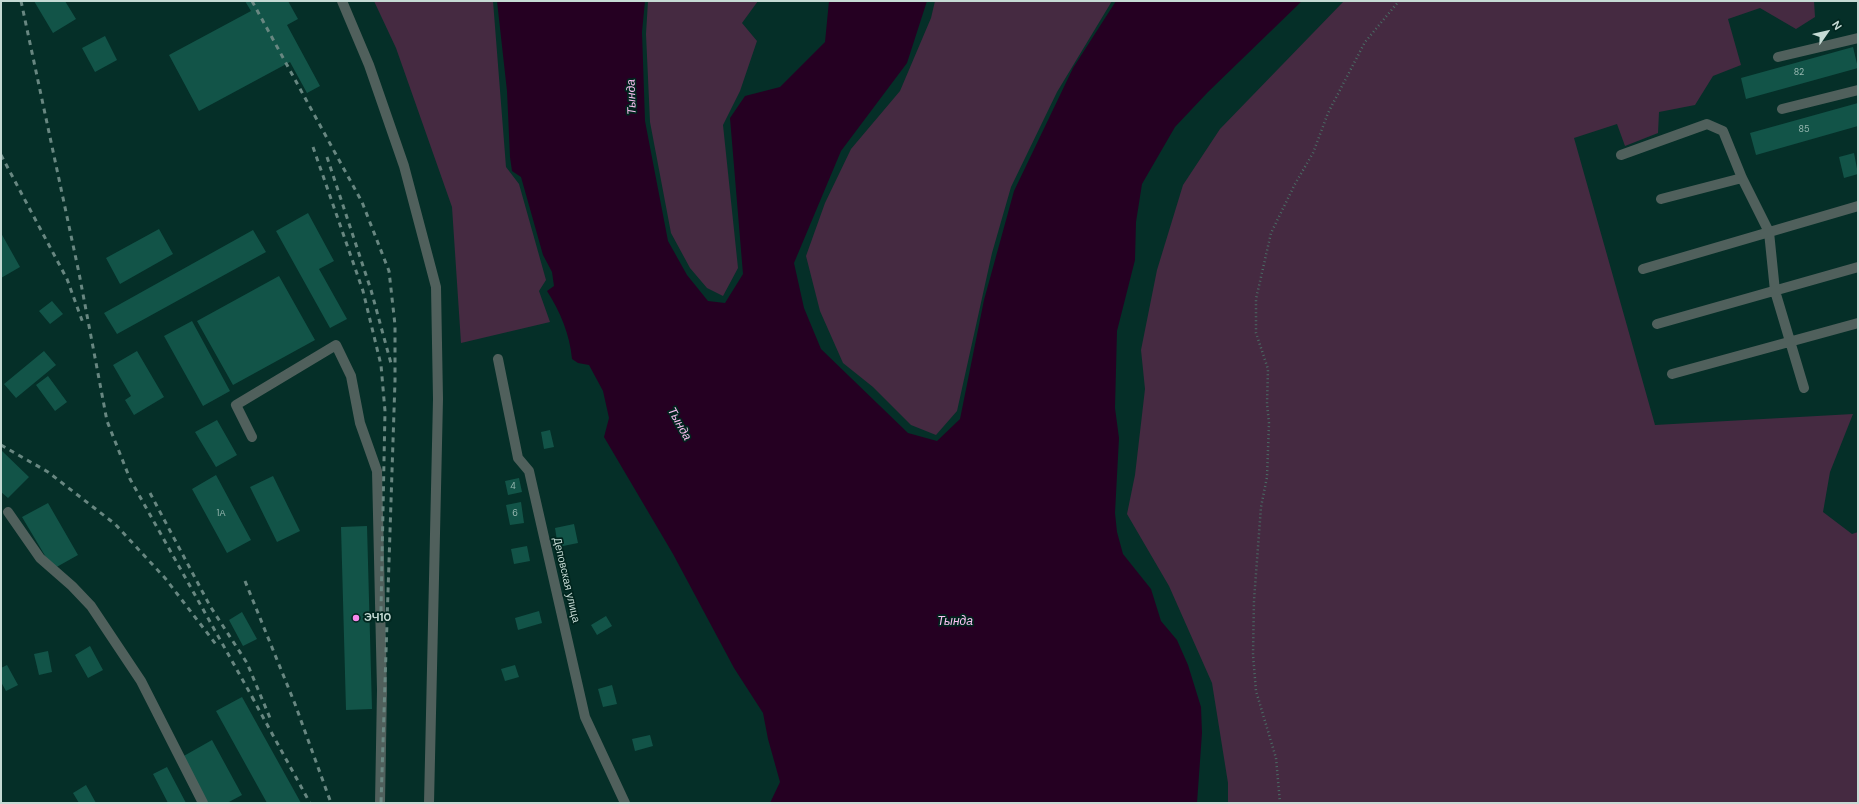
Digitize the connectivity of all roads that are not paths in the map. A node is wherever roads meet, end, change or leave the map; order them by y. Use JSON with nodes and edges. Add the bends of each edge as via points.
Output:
{"nodes":[{"id":1,"x":342,"y":1,"type":"edge"},
{"id":2,"x":1858,"y":38,"type":"edge"},
{"id":3,"x":1778,"y":57,"type":"dead end"},
{"id":4,"x":1858,"y":90,"type":"edge"},
{"id":5,"x":1782,"y":108,"type":"dead end"},
{"id":6,"x":1621,"y":155,"type":"dead end"},
{"id":7,"x":1742,"y":178,"type":"junction"},
{"id":8,"x":1661,"y":200,"type":"dead end"},
{"id":9,"x":1858,"y":206,"type":"edge"},
{"id":10,"x":1769,"y":232,"type":"junction"},
{"id":11,"x":1858,"y":267,"type":"edge"},
{"id":12,"x":1643,"y":269,"type":"dead end"},
{"id":13,"x":1775,"y":291,"type":"junction"},
{"id":14,"x":1858,"y":323,"type":"edge"},
{"id":15,"x":1657,"y":324,"type":"dead end"},
{"id":16,"x":1790,"y":342,"type":"junction"},
{"id":17,"x":498,"y":359,"type":"dead end"},
{"id":18,"x":1672,"y":374,"type":"dead end"},
{"id":19,"x":1804,"y":388,"type":"dead end"},
{"id":20,"x":252,"y":437,"type":"dead end"},
{"id":21,"x":8,"y":512,"type":"dead end"},
{"id":22,"x":203,"y":803,"type":"edge"},
{"id":23,"x":380,"y":803,"type":"edge"},
{"id":24,"x":429,"y":803,"type":"edge"},
{"id":25,"x":625,"y":803,"type":"edge"}],
"edges":[{"from":1,"to":24,"type":"street","via":[[369,65],[404,166],[436,288],[438,399]]},
{"from":2,"to":3,"type":"street"},
{"from":4,"to":5,"type":"street"},
{"from":6,"to":7,"type":"street","via":[[1707,124],[1723,132]]},
{"from":7,"to":8,"type":"street"},
{"from":7,"to":10,"type":"street"},
{"from":9,"to":10,"type":"street"},
{"from":10,"to":12,"type":"street"},
{"from":10,"to":13,"type":"street"},
{"from":11,"to":13,"type":"street"},
{"from":13,"to":15,"type":"street"},
{"from":13,"to":16,"type":"street"},
{"from":14,"to":16,"type":"street"},
{"from":16,"to":18,"type":"street"},
{"from":16,"to":19,"type":"street"},
{"from":17,"to":25,"type":"street","name":"Деповская улица","via":[[518,458],[529,471],[585,717]]},
{"from":20,"to":23,"type":"street","via":[[236,405],[336,345],[351,376],[360,423],[377,471],[382,690]]},
{"from":21,"to":22,"type":"street","via":[[40,558],[91,606],[142,681]]}]}
